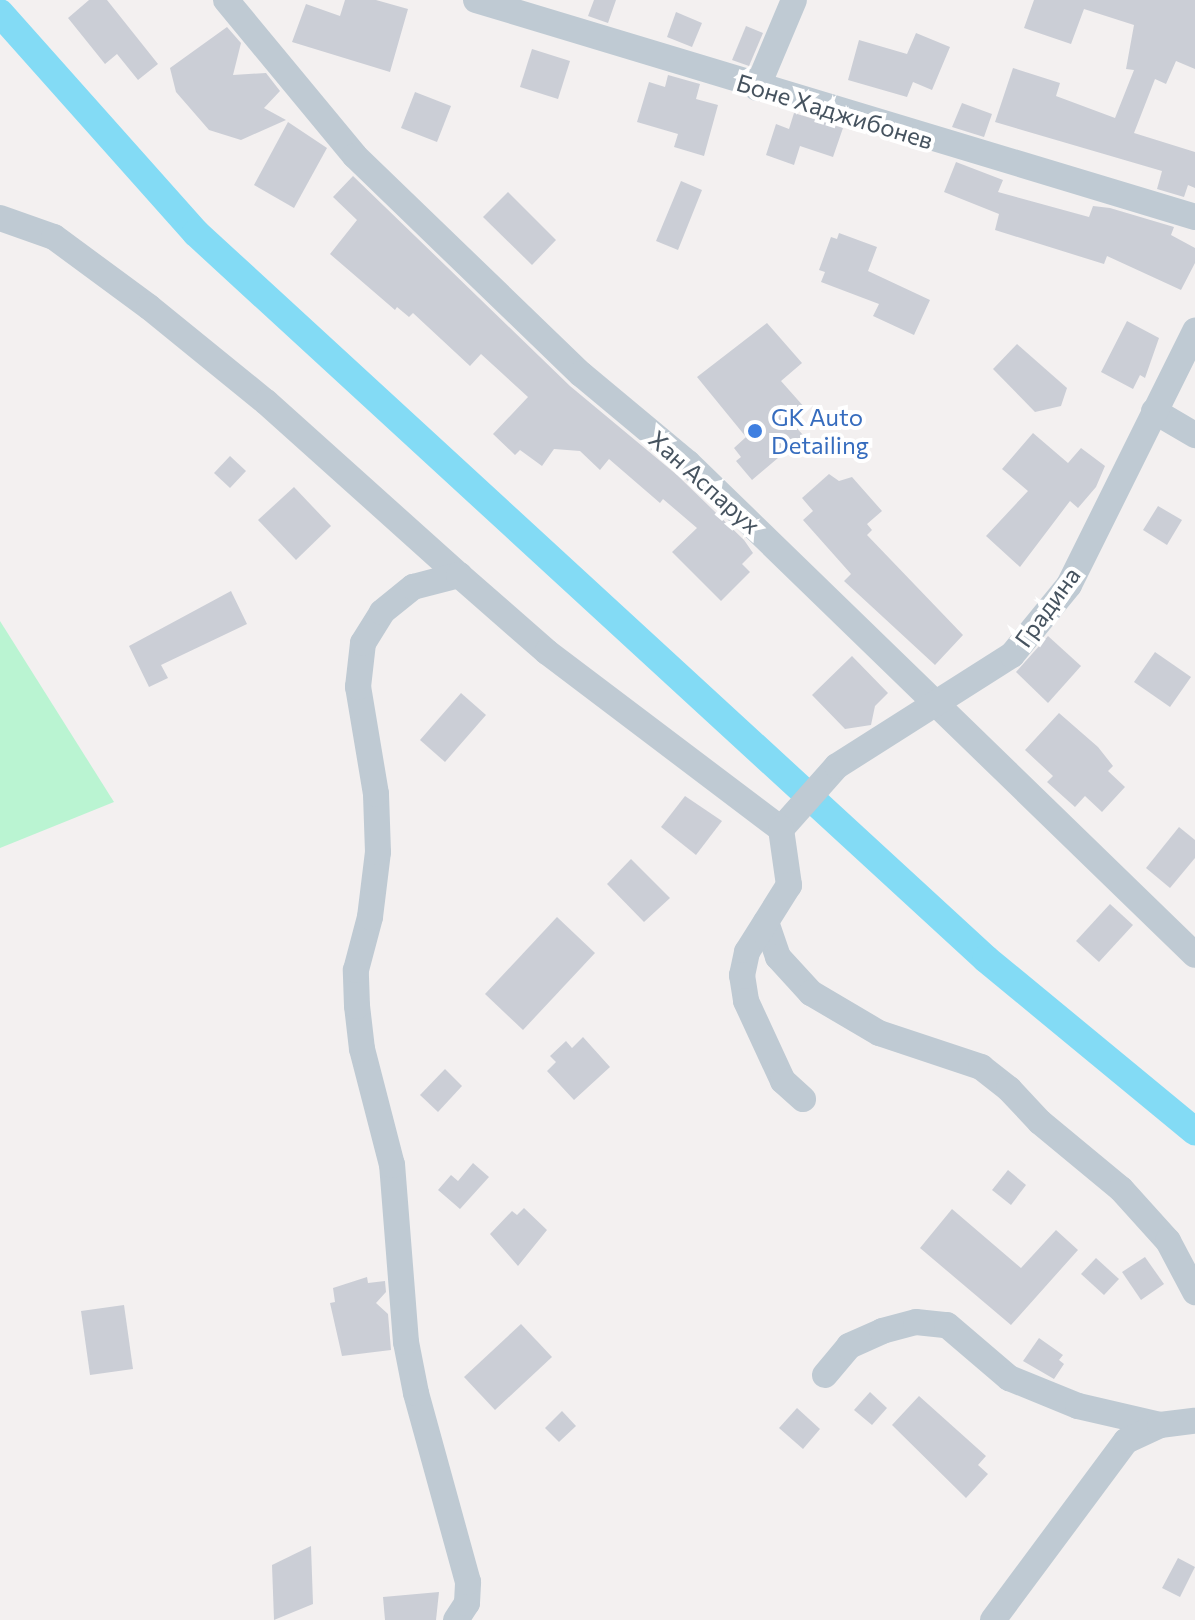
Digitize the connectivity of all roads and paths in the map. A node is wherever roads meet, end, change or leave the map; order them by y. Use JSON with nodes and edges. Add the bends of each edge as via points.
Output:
{"nodes":[{"id":1,"x":226,"y":0,"type":"edge"},
{"id":2,"x":476,"y":0,"type":"edge"},
{"id":3,"x":794,"y":0,"type":"edge"},
{"id":4,"x":757,"y":88,"type":"junction"},
{"id":5,"x":1195,"y":217,"type":"edge"},
{"id":6,"x":0,"y":218,"type":"edge"},
{"id":7,"x":1195,"y":331,"type":"edge"},
{"id":8,"x":1154,"y":411,"type":"junction"},
{"id":9,"x":1195,"y":435,"type":"edge"},
{"id":10,"x":459,"y":575,"type":"junction"},
{"id":11,"x":935,"y":707,"type":"junction"},
{"id":12,"x":781,"y":829,"type":"junction"},
{"id":13,"x":766,"y":922,"type":"junction"},
{"id":14,"x":1195,"y":955,"type":"edge"},
{"id":15,"x":803,"y":1099,"type":"dead end"},
{"id":16,"x":1195,"y":1292,"type":"edge"},
{"id":17,"x":825,"y":1375,"type":"dead end"},
{"id":18,"x":1195,"y":1421,"type":"edge"},
{"id":19,"x":1160,"y":1425,"type":"junction"},
{"id":20,"x":456,"y":1620,"type":"edge"},
{"id":21,"x":993,"y":1620,"type":"edge"}],
"edges":[{"from":1,"to":11,"type":"street","name":"Хан Аспарух","via":[[355,156],[581,374],[699,472]]},
{"from":2,"to":4,"type":"street","name":"Боне Хаджибонев"},
{"from":3,"to":4,"type":"street"},
{"from":4,"to":5,"type":"street","name":"Боне Хаджибонев"},
{"from":6,"to":10,"type":"street","via":[[54,237],[149,307],[266,402]]},
{"from":7,"to":8,"type":"street","name":"Градина"},
{"from":8,"to":9,"type":"street"},
{"from":8,"to":11,"type":"street","name":"Градина","via":[[1069,585],[1012,655]]},
{"from":10,"to":12,"type":"street","via":[[571,671]]},
{"from":10,"to":20,"type":"street","via":[[413,587],[382,612],[363,643],[358,687],[376,794],[378,852],[370,917],[356,970],[362,1049],[392,1165],[406,1342],[468,1582],[467,1603]]},
{"from":11,"to":12,"type":"street","name":"Градина","via":[[837,766]]},
{"from":11,"to":14,"type":"street","name":"Хан Аспарух"},
{"from":12,"to":13,"type":"street","via":[[789,885]]},
{"from":13,"to":15,"type":"street","via":[[747,952],[742,975],[746,1001],[783,1081]]},
{"from":13,"to":16,"type":"street","via":[[778,957],[811,993],[879,1033],[981,1067],[1009,1089],[1121,1189],[1168,1241]]},
{"from":17,"to":19,"type":"street","via":[[849,1346],[882,1331],[916,1322],[947,1325],[1009,1378],[1078,1406]]},
{"from":18,"to":19,"type":"street"},
{"from":19,"to":21,"type":"street","via":[[1126,1441]]}]}
